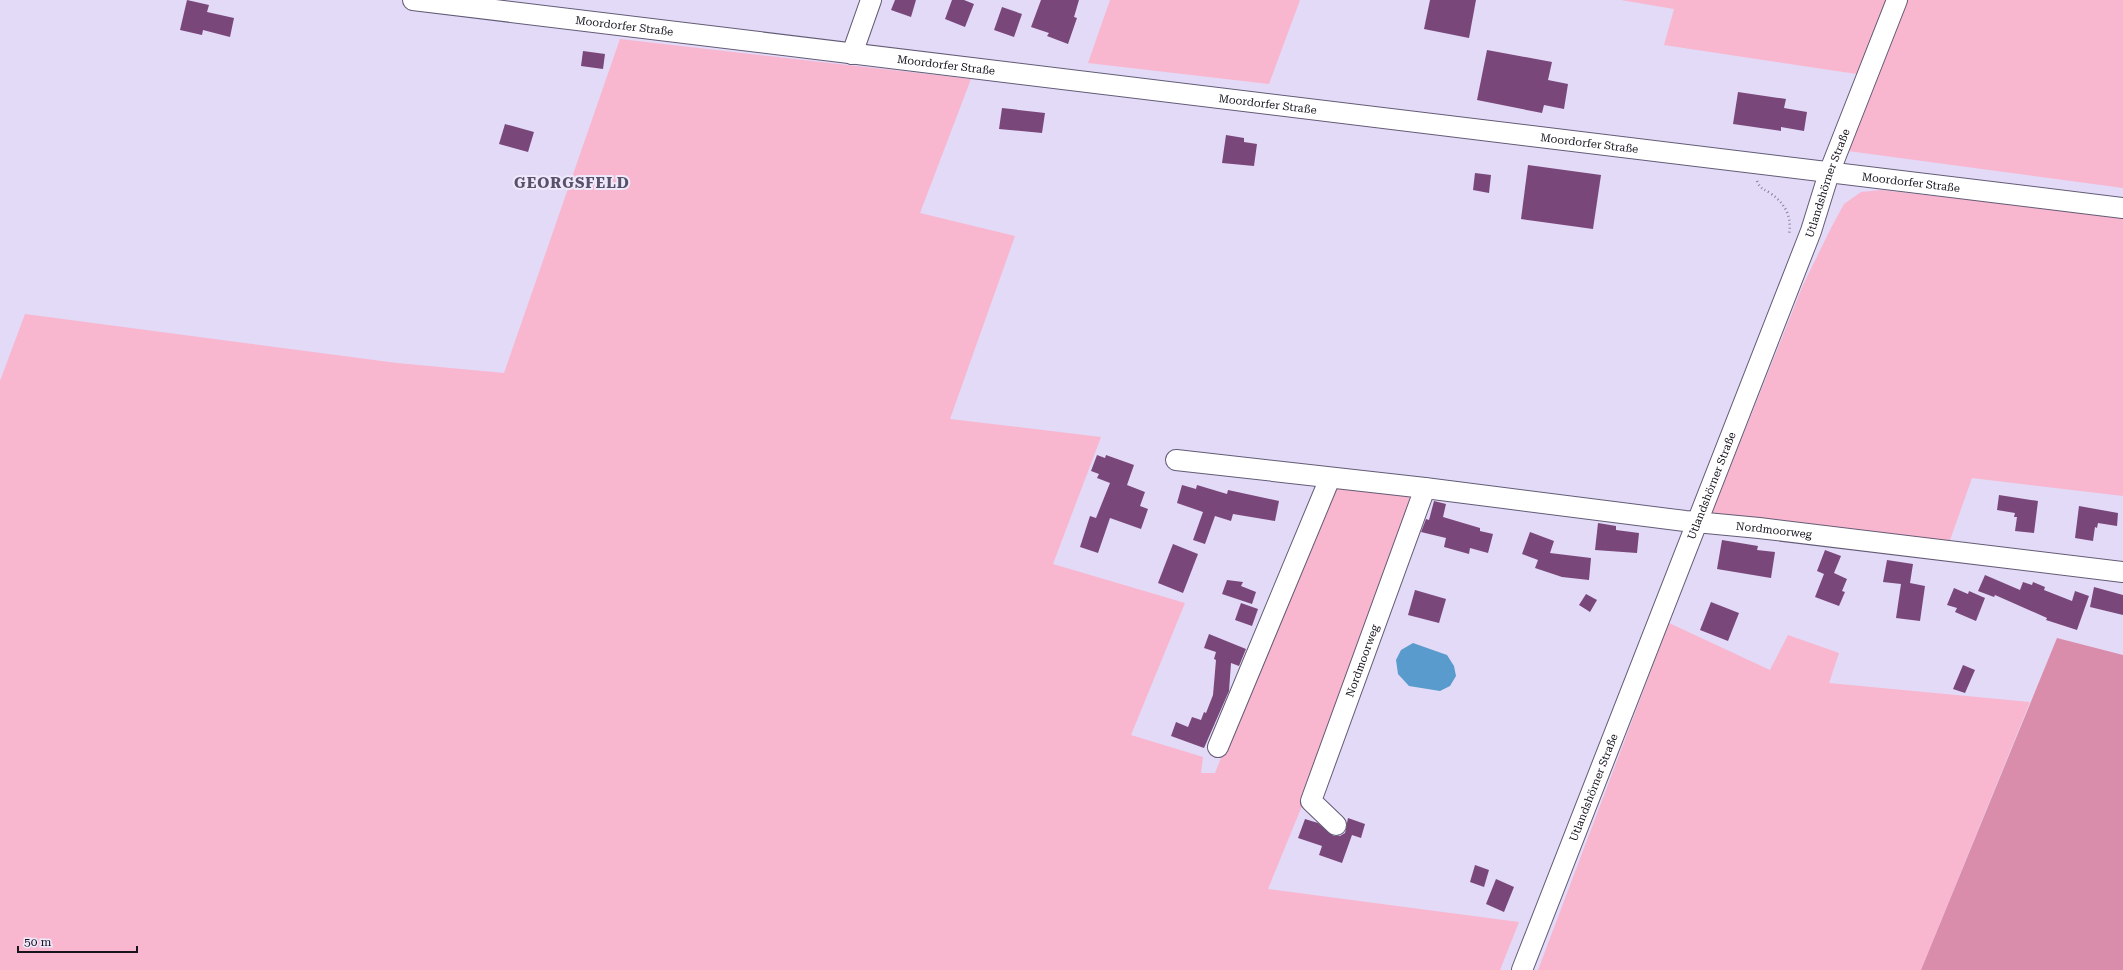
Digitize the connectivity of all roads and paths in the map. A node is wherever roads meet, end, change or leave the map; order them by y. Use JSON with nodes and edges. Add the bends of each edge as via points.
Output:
{"nodes":[{"id":1,"x":413,"y":0,"type":"edge"},
{"id":2,"x":872,"y":0,"type":"edge"},
{"id":3,"x":1897,"y":0,"type":"edge"},
{"id":4,"x":852,"y":54,"type":"junction"},
{"id":5,"x":1829,"y":173,"type":"junction"},
{"id":6,"x":2123,"y":208,"type":"edge"},
{"id":7,"x":1176,"y":460,"type":"dead end"},
{"id":8,"x":1330,"y":478,"type":"junction"},
{"id":9,"x":1425,"y":488,"type":"junction"},
{"id":10,"x":1697,"y":523,"type":"junction"},
{"id":11,"x":2123,"y":572,"type":"edge"},
{"id":12,"x":1218,"y":747,"type":"dead end"},
{"id":13,"x":1336,"y":825,"type":"dead end"},
{"id":14,"x":1522,"y":970,"type":"edge"}],
"edges":[{"from":1,"to":4,"type":"street","name":"Moordorfer Straße"},
{"from":2,"to":4,"type":"street"},
{"from":3,"to":5,"type":"street","name":"Utlandshörner Straße"},
{"from":4,"to":5,"type":"street","name":"Moordorfer Straße"},
{"from":5,"to":6,"type":"street","name":"Moordorfer Straße"},
{"from":5,"to":10,"type":"street","name":"Utlandshörner Straße","via":[[1811,231]]},
{"from":7,"to":8,"type":"street","name":"Nordmoorweg"},
{"from":8,"to":9,"type":"street","name":"Nordmoorweg"},
{"from":8,"to":12,"type":"street"},
{"from":9,"to":10,"type":"street","name":"Nordmoorweg"},
{"from":9,"to":13,"type":"street","name":"Nordmoorweg","via":[[1311,802]]},
{"from":10,"to":11,"type":"street","name":"Nordmoorweg"},
{"from":10,"to":14,"type":"street","name":"Utlandshörner Straße"}]}
